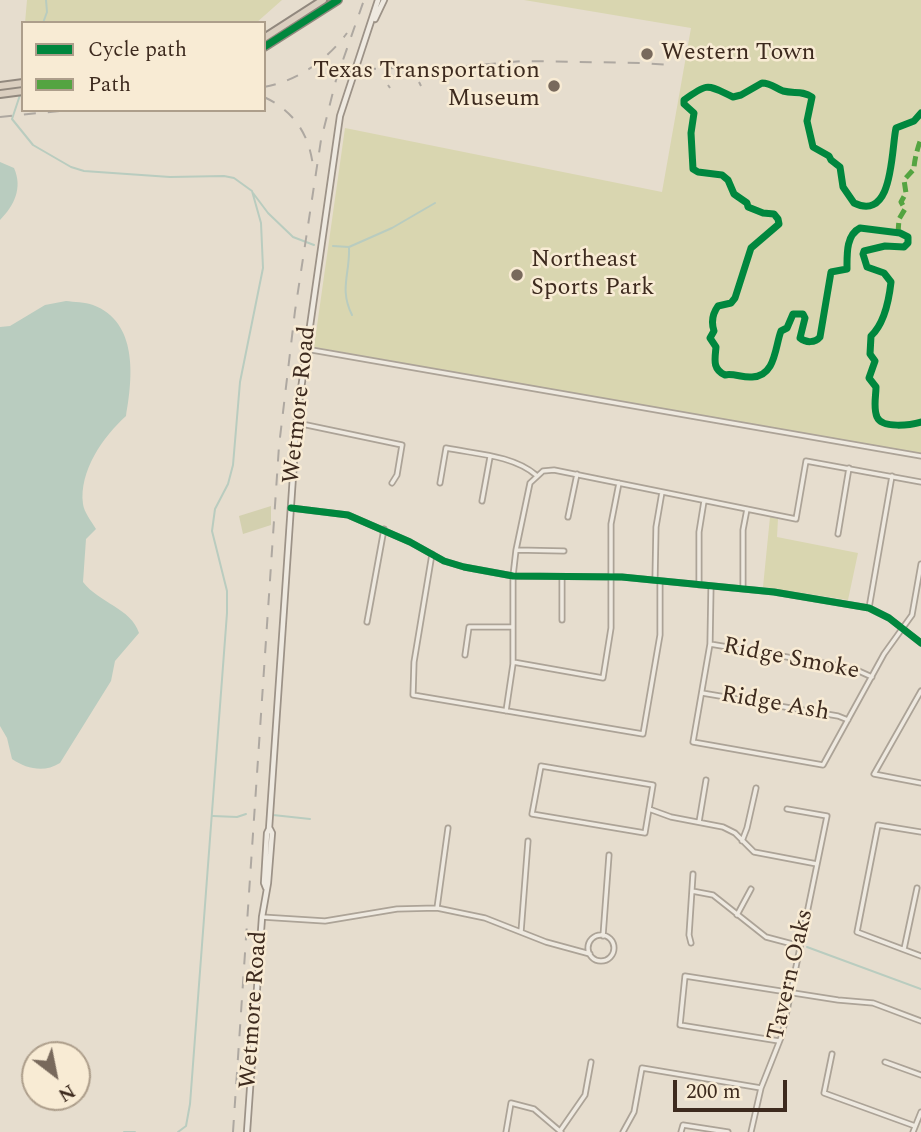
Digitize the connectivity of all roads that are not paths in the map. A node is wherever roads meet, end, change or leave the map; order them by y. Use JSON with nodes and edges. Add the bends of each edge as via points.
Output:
{"nodes":[{"id":1,"x":323,"y":0,"type":"edge"},
{"id":2,"x":338,"y":0,"type":"edge"},
{"id":3,"x":378,"y":0,"type":"edge"},
{"id":4,"x":384,"y":0,"type":"edge"},
{"id":5,"x":370,"y":29,"type":"junction"},
{"id":6,"x":266,"y":37,"type":"edge"},
{"id":7,"x":266,"y":46,"type":"edge"},
{"id":8,"x":21,"y":83,"type":"edge"},
{"id":9,"x":0,"y":86,"type":"edge"},
{"id":10,"x":21,"y":91,"type":"edge"},
{"id":11,"x":0,"y":94,"type":"edge"},
{"id":12,"x":306,"y":349,"type":"junction"},
{"id":13,"x":297,"y":423,"type":"junction"},
{"id":14,"x":921,"y":456,"type":"edge"},
{"id":15,"x":490,"y":457,"type":"junction"},
{"id":16,"x":849,"y":468,"type":"junction"},
{"id":17,"x":577,"y":474,"type":"junction"},
{"id":18,"x":536,"y":475,"type":"junction"},
{"id":19,"x":892,"y":476,"type":"junction"},
{"id":20,"x":921,"y":482,"type":"edge"},
{"id":21,"x":392,"y":483,"type":"dead end"},
{"id":22,"x":440,"y":483,"type":"dead end"},
{"id":23,"x":619,"y":483,"type":"junction"},
{"id":24,"x":662,"y":492,"type":"junction"},
{"id":25,"x":482,"y":501,"type":"dead end"},
{"id":26,"x":704,"y":501,"type":"junction"},
{"id":27,"x":291,"y":509,"type":"junction"},
{"id":28,"x":747,"y":509,"type":"junction"},
{"id":29,"x":568,"y":517,"type":"dead end"},
{"id":30,"x":384,"y":529,"type":"junction"},
{"id":31,"x":838,"y":534,"type":"dead end"},
{"id":32,"x":516,"y":550,"type":"junction"},
{"id":33,"x":564,"y":551,"type":"dead end"},
{"id":34,"x":432,"y":554,"type":"junction"},
{"id":35,"x":921,"y":564,"type":"edge"},
{"id":36,"x":513,"y":576,"type":"junction"},
{"id":37,"x":562,"y":577,"type":"junction"},
{"id":38,"x":611,"y":577,"type":"junction"},
{"id":39,"x":658,"y":581,"type":"junction"},
{"id":40,"x":699,"y":585,"type":"junction"},
{"id":41,"x":711,"y":586,"type":"junction"},
{"id":42,"x":743,"y":589,"type":"junction"},
{"id":43,"x":869,"y":608,"type":"junction"},
{"id":44,"x":562,"y":620,"type":"dead end"},
{"id":45,"x":367,"y":622,"type":"dead end"},
{"id":46,"x":513,"y":627,"type":"junction"},
{"id":47,"x":902,"y":628,"type":"junction"},
{"id":48,"x":921,"y":643,"type":"edge"},
{"id":49,"x":710,"y":644,"type":"junction"},
{"id":50,"x":465,"y":655,"type":"dead end"},
{"id":51,"x":513,"y":662,"type":"junction"},
{"id":52,"x":872,"y":677,"type":"junction"},
{"id":53,"x":921,"y":691,"type":"edge"},
{"id":54,"x":701,"y":693,"type":"junction"},
{"id":55,"x":506,"y":711,"type":"junction"},
{"id":56,"x":848,"y":720,"type":"junction"},
{"id":57,"x":706,"y":780,"type":"dead end"},
{"id":58,"x":921,"y":783,"type":"edge"},
{"id":59,"x":756,"y":788,"type":"dead end"},
{"id":60,"x":649,"y":809,"type":"junction"},
{"id":61,"x":787,"y":809,"type":"dead end"},
{"id":62,"x":699,"y":822,"type":"junction"},
{"id":63,"x":448,"y":828,"type":"dead end"},
{"id":64,"x":921,"y":832,"type":"edge"},
{"id":65,"x":528,"y":841,"type":"dead end"},
{"id":66,"x":742,"y":841,"type":"junction"},
{"id":67,"x":609,"y":855,"type":"dead end"},
{"id":68,"x":817,"y":864,"type":"junction"},
{"id":69,"x":693,"y":874,"type":"dead end"},
{"id":70,"x":917,"y":888,"type":"dead end"},
{"id":71,"x":751,"y":889,"type":"dead end"},
{"id":72,"x":692,"y":891,"type":"junction"},
{"id":73,"x":437,"y":908,"type":"junction"},
{"id":74,"x":737,"y":915,"type":"junction"},
{"id":75,"x":262,"y":917,"type":"junction"},
{"id":76,"x":521,"y":933,"type":"junction"},
{"id":77,"x":603,"y":936,"type":"junction"},
{"id":78,"x":691,"y":943,"type":"dead end"},
{"id":79,"x":800,"y":946,"type":"junction"},
{"id":80,"x":904,"y":949,"type":"junction"},
{"id":81,"x":590,"y":954,"type":"junction"},
{"id":82,"x":921,"y":956,"type":"edge"},
{"id":83,"x":791,"y":992,"type":"junction"},
{"id":84,"x":921,"y":1021,"type":"edge"},
{"id":85,"x":779,"y":1041,"type":"junction"},
{"id":86,"x":832,"y":1054,"type":"dead end"},
{"id":87,"x":591,"y":1062,"type":"dead end"},
{"id":88,"x":885,"y":1062,"type":"dead end"},
{"id":89,"x":921,"y":1074,"type":"edge"},
{"id":90,"x":761,"y":1088,"type":"junction"},
{"id":91,"x":921,"y":1112,"type":"edge"},
{"id":92,"x":915,"y":1126,"type":"junction"},
{"id":93,"x":247,"y":1132,"type":"edge"},
{"id":94,"x":506,"y":1132,"type":"edge"},
{"id":95,"x":560,"y":1132,"type":"edge"},
{"id":96,"x":623,"y":1132,"type":"edge"},
{"id":97,"x":681,"y":1132,"type":"edge"},
{"id":98,"x":728,"y":1132,"type":"edge"},
{"id":99,"x":751,"y":1132,"type":"edge"},
{"id":100,"x":913,"y":1132,"type":"edge"}],
"edges":[{"from":1,"to":6,"type":"highway"},
{"from":2,"to":7,"type":"highway"},
{"from":3,"to":5,"type":"main road","name":"Wetmore Road"},
{"from":4,"to":5,"type":"main road","name":"Wetmore Road"},
{"from":5,"to":12,"type":"main road","name":"Wetmore Road","via":[[340,116]]},
{"from":8,"to":9,"type":"highway"},
{"from":10,"to":11,"type":"highway"},
{"from":12,"to":13,"type":"main road","name":"Wetmore Road"},
{"from":12,"to":14,"type":"street"},
{"from":13,"to":21,"type":"street","via":[[402,445]]},
{"from":13,"to":27,"type":"main road","name":"Wetmore Road"},
{"from":15,"to":18,"type":"street","via":[[522,465]]},
{"from":15,"to":22,"type":"street","via":[[446,448]]},
{"from":15,"to":25,"type":"street"},
{"from":16,"to":19,"type":"street"},
{"from":16,"to":28,"type":"street","via":[[806,461],[796,519]]},
{"from":16,"to":31,"type":"street"},
{"from":17,"to":18,"type":"street","via":[[552,469]]},
{"from":17,"to":23,"type":"street"},
{"from":17,"to":29,"type":"street"},
{"from":18,"to":32,"type":"street","via":[[530,483]]},
{"from":19,"to":20,"type":"street"},
{"from":19,"to":43,"type":"street"},
{"from":23,"to":24,"type":"street"},
{"from":23,"to":38,"type":"street","via":[[611,524]]},
{"from":24,"to":26,"type":"street"},
{"from":24,"to":39,"type":"street","via":[[656,527]]},
{"from":26,"to":28,"type":"street"},
{"from":26,"to":40,"type":"street"},
{"from":27,"to":30,"type":"street","via":[[340,513]]},
{"from":27,"to":75,"type":"main road","name":"Wetmore Road"},
{"from":28,"to":42,"type":"street"},
{"from":30,"to":34,"type":"street"},
{"from":30,"to":45,"type":"street"},
{"from":32,"to":33,"type":"street"},
{"from":32,"to":36,"type":"street"},
{"from":34,"to":36,"type":"street","via":[[464,567]]},
{"from":34,"to":55,"type":"street","via":[[413,695]]},
{"from":35,"to":47,"type":"street","via":[[913,611]]},
{"from":36,"to":37,"type":"street"},
{"from":36,"to":46,"type":"street"},
{"from":37,"to":38,"type":"street"},
{"from":37,"to":44,"type":"street"},
{"from":38,"to":39,"type":"street"},
{"from":38,"to":51,"type":"street","via":[[611,634],[603,678]]},
{"from":39,"to":40,"type":"street"},
{"from":39,"to":55,"type":"street","via":[[660,635],[643,734]]},
{"from":40,"to":41,"type":"street"},
{"from":41,"to":42,"type":"street"},
{"from":41,"to":49,"type":"street"},
{"from":42,"to":43,"type":"street"},
{"from":43,"to":47,"type":"street"},
{"from":46,"to":50,"type":"street","via":[[469,627]]},
{"from":46,"to":51,"type":"street"},
{"from":47,"to":48,"type":"street"},
{"from":47,"to":52,"type":"street"},
{"from":49,"to":52,"type":"street","name":"Ridge Smoke","via":[[852,668]]},
{"from":49,"to":54,"type":"street"},
{"from":51,"to":55,"type":"street"},
{"from":52,"to":56,"type":"street"},
{"from":53,"to":58,"type":"street","via":[[874,774]]},
{"from":54,"to":56,"type":"street","name":"Ridge Ash"},
{"from":54,"to":56,"type":"street","via":[[693,742],[822,765]]},
{"from":57,"to":62,"type":"street"},
{"from":59,"to":66,"type":"street"},
{"from":60,"to":60,"type":"street","via":[[645,833],[532,814],[541,766],[653,785]]},
{"from":60,"to":62,"type":"street"},
{"from":61,"to":68,"type":"street","name":"Tavern Oaks","via":[[827,816]]},
{"from":62,"to":66,"type":"street","via":[[723,827]]},
{"from":63,"to":73,"type":"street"},
{"from":64,"to":80,"type":"street","via":[[878,825],[857,932]]},
{"from":65,"to":76,"type":"street"},
{"from":66,"to":68,"type":"street","via":[[754,852]]},
{"from":67,"to":77,"type":"street"},
{"from":68,"to":79,"type":"street","name":"Tavern Oaks"},
{"from":69,"to":72,"type":"street"},
{"from":70,"to":80,"type":"street"},
{"from":71,"to":74,"type":"street"},
{"from":72,"to":74,"type":"street","via":[[708,893]]},
{"from":72,"to":78,"type":"street"},
{"from":73,"to":75,"type":"street","via":[[397,909],[325,921]]},
{"from":73,"to":76,"type":"street","via":[[478,916]]},
{"from":74,"to":79,"type":"street","via":[[765,937]]},
{"from":75,"to":93,"type":"main road","name":"Wetmore Road"},
{"from":76,"to":81,"type":"street"},
{"from":77,"to":81,"type":"street","via":[[592,939]]},
{"from":77,"to":81,"type":"street","via":[[612,942],[612,956],[598,961]]},
{"from":79,"to":83,"type":"street","name":"Tavern Oaks"},
{"from":80,"to":82,"type":"street"},
{"from":83,"to":84,"type":"street","via":[[873,1003]]},
{"from":83,"to":85,"type":"street","name":"Tavern Oaks"},
{"from":83,"to":85,"type":"street","via":[[685,976],[680,1025]]},
{"from":85,"to":90,"type":"street","name":"Tavern Oaks"},
{"from":86,"to":92,"type":"street","via":[[824,1093]]},
{"from":87,"to":95,"type":"street","via":[[585,1095]]},
{"from":88,"to":89,"type":"street"},
{"from":90,"to":96,"type":"street","via":[[642,1068],[634,1112]]},
{"from":90,"to":99,"type":"street","name":"Tavern Oaks"},
{"from":91,"to":92,"type":"street"},
{"from":92,"to":100,"type":"street"},
{"from":94,"to":95,"type":"street","via":[[511,1103],[534,1109]]},
{"from":97,"to":98,"type":"street","via":[[683,1125]]}]}
